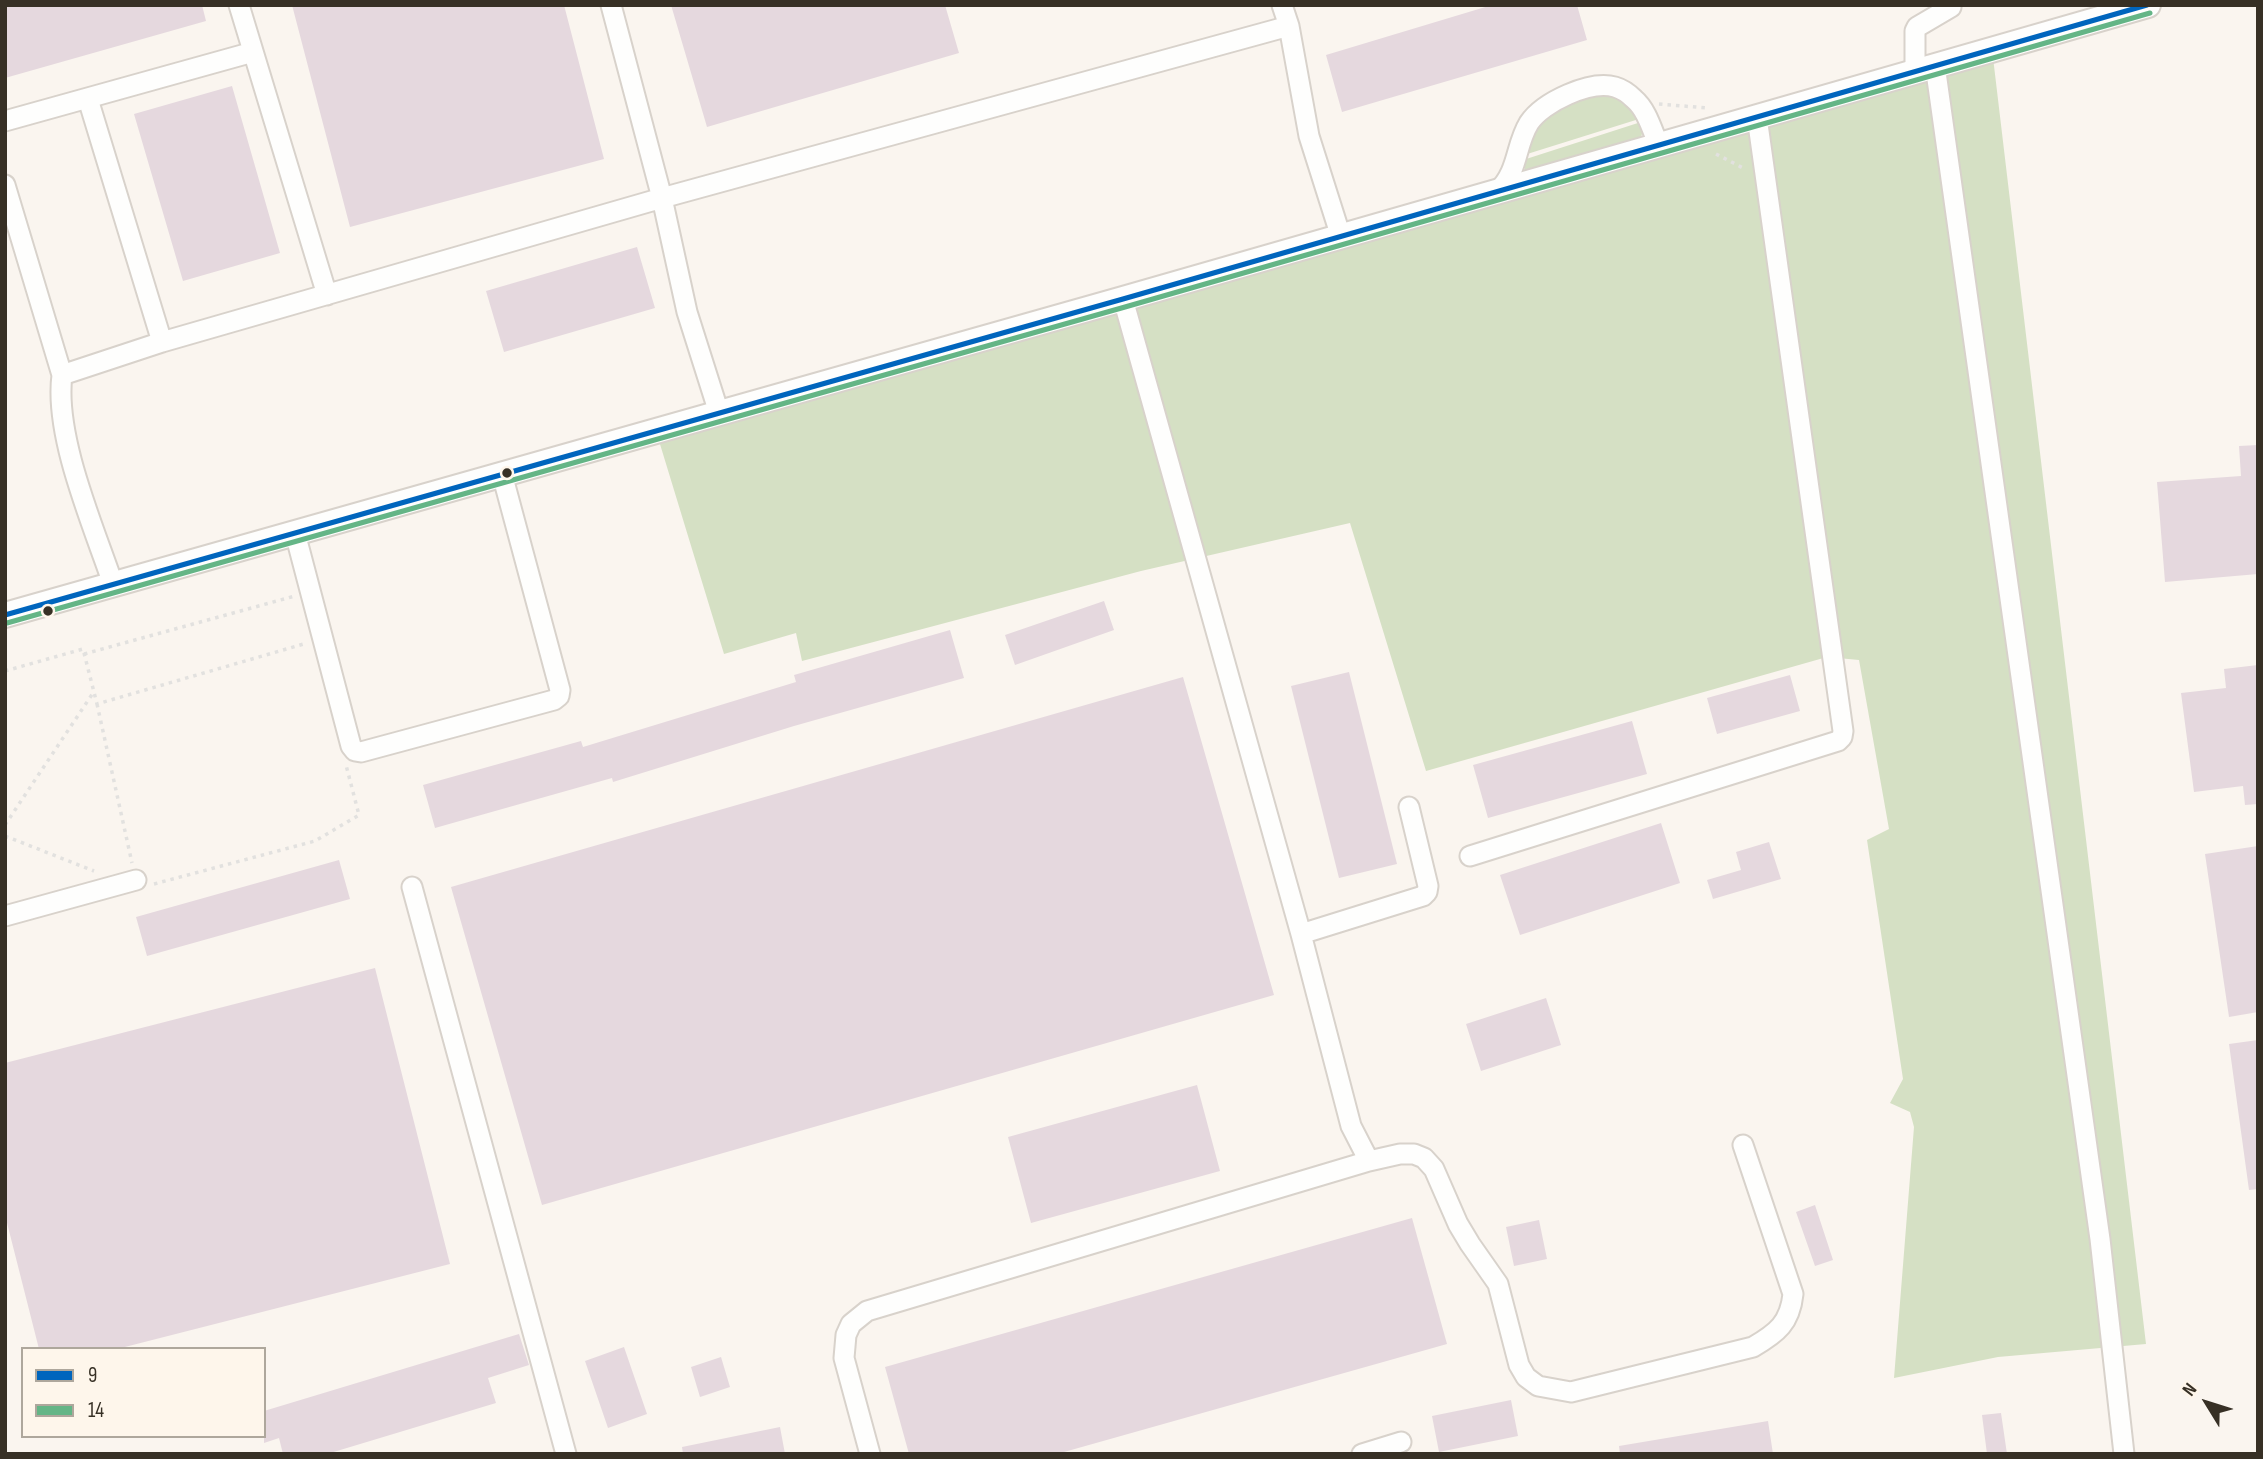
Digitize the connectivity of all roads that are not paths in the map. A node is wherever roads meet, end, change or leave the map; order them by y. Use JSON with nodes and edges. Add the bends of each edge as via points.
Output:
{"nodes":[{"id":1,"x":239,"y":5,"type":"edge"},
{"id":2,"x":611,"y":5,"type":"edge"},
{"id":3,"x":1282,"y":5,"type":"edge"},
{"id":4,"x":2148,"y":5,"type":"edge"},
{"id":5,"x":1951,"y":7,"type":"dead end"},
{"id":6,"x":1289,"y":26,"type":"junction"},
{"id":7,"x":253,"y":52,"type":"junction"},
{"id":8,"x":1925,"y":68,"type":"junction"},
{"id":9,"x":88,"y":99,"type":"junction"},
{"id":10,"x":1757,"y":117,"type":"junction"},
{"id":11,"x":5,"y":121,"type":"edge"},
{"id":12,"x":1659,"y":146,"type":"junction"},
{"id":13,"x":5,"y":185,"type":"edge"},
{"id":14,"x":1498,"y":191,"type":"junction"},
{"id":15,"x":662,"y":198,"type":"junction"},
{"id":16,"x":1341,"y":236,"type":"junction"},
{"id":17,"x":327,"y":295,"type":"junction"},
{"id":18,"x":1123,"y":299,"type":"junction"},
{"id":19,"x":162,"y":342,"type":"junction"},
{"id":20,"x":62,"y":374,"type":"junction"},
{"id":21,"x":719,"y":413,"type":"junction"},
{"id":22,"x":502,"y":474,"type":"junction"},
{"id":23,"x":295,"y":533,"type":"junction"},
{"id":24,"x":113,"y":584,"type":"junction"},
{"id":25,"x":5,"y":615,"type":"edge"},
{"id":26,"x":1409,"y":807,"type":"dead end"},
{"id":27,"x":1469,"y":856,"type":"dead end"},
{"id":28,"x":131,"y":882,"type":"road end"},
{"id":29,"x":412,"y":887,"type":"dead end"},
{"id":30,"x":5,"y":916,"type":"edge"},
{"id":31,"x":1301,"y":934,"type":"junction"},
{"id":32,"x":1743,"y":1145,"type":"dead end"},
{"id":33,"x":1369,"y":1161,"type":"junction"},
{"id":34,"x":1401,"y":1442,"type":"dead end"},
{"id":35,"x":566,"y":1454,"type":"edge"},
{"id":36,"x":870,"y":1454,"type":"edge"},
{"id":37,"x":1362,"y":1454,"type":"edge"},
{"id":38,"x":2124,"y":1454,"type":"edge"}],
"edges":[{"from":1,"to":7,"type":"lane"},
{"from":2,"to":15,"type":"lane"},
{"from":3,"to":6,"type":"lane"},
{"from":4,"to":8,"type":"main road"},
{"from":5,"to":8,"type":"lane","via":[[1917,27],[1915,41]]},
{"from":6,"to":15,"type":"lane"},
{"from":6,"to":16,"type":"lane","via":[[1309,135]]},
{"from":7,"to":9,"type":"lane"},
{"from":7,"to":17,"type":"lane"},
{"from":8,"to":10,"type":"main road"},
{"from":8,"to":38,"type":"lane","via":[[2100,1239]]},
{"from":9,"to":11,"type":"lane"},
{"from":9,"to":19,"type":"lane"},
{"from":10,"to":12,"type":"main road"},
{"from":10,"to":27,"type":"lane","via":[[1842,737]]},
{"from":12,"to":14,"type":"main road"},
{"from":12,"to":14,"type":"lane","via":[[1634,99],[1615,87],[1580,90],[1549,104],[1534,117],[1508,181]]},
{"from":13,"to":20,"type":"lane"},
{"from":14,"to":16,"type":"main road"},
{"from":15,"to":17,"type":"lane"},
{"from":15,"to":21,"type":"lane","via":[[687,312]]},
{"from":16,"to":18,"type":"main road"},
{"from":17,"to":19,"type":"lane"},
{"from":18,"to":21,"type":"main road"},
{"from":18,"to":31,"type":"lane"},
{"from":19,"to":20,"type":"lane"},
{"from":20,"to":24,"type":"lane","via":[[64,423],[79,485]]},
{"from":21,"to":22,"type":"main road"},
{"from":22,"to":23,"type":"main road"},
{"from":22,"to":23,"type":"lane","via":[[560,690],[554,700],[355,751]]},
{"from":23,"to":24,"type":"main road"},
{"from":24,"to":25,"type":"main road"},
{"from":26,"to":31,"type":"lane","via":[[1427,892]]},
{"from":28,"to":30,"type":"lane"},
{"from":29,"to":35,"type":"lane"},
{"from":31,"to":33,"type":"lane","via":[[1351,1126]]},
{"from":32,"to":33,"type":"lane","via":[[1793,1294],[1791,1311],[1782,1326],[1753,1346],[1571,1392],[1538,1386],[1525,1377],[1499,1284],[1464,1234],[1434,1169],[1415,1154]]},
{"from":33,"to":36,"type":"lane","via":[[867,1311],[851,1324],[844,1358]]},
{"from":34,"to":37,"type":"lane"}]}
